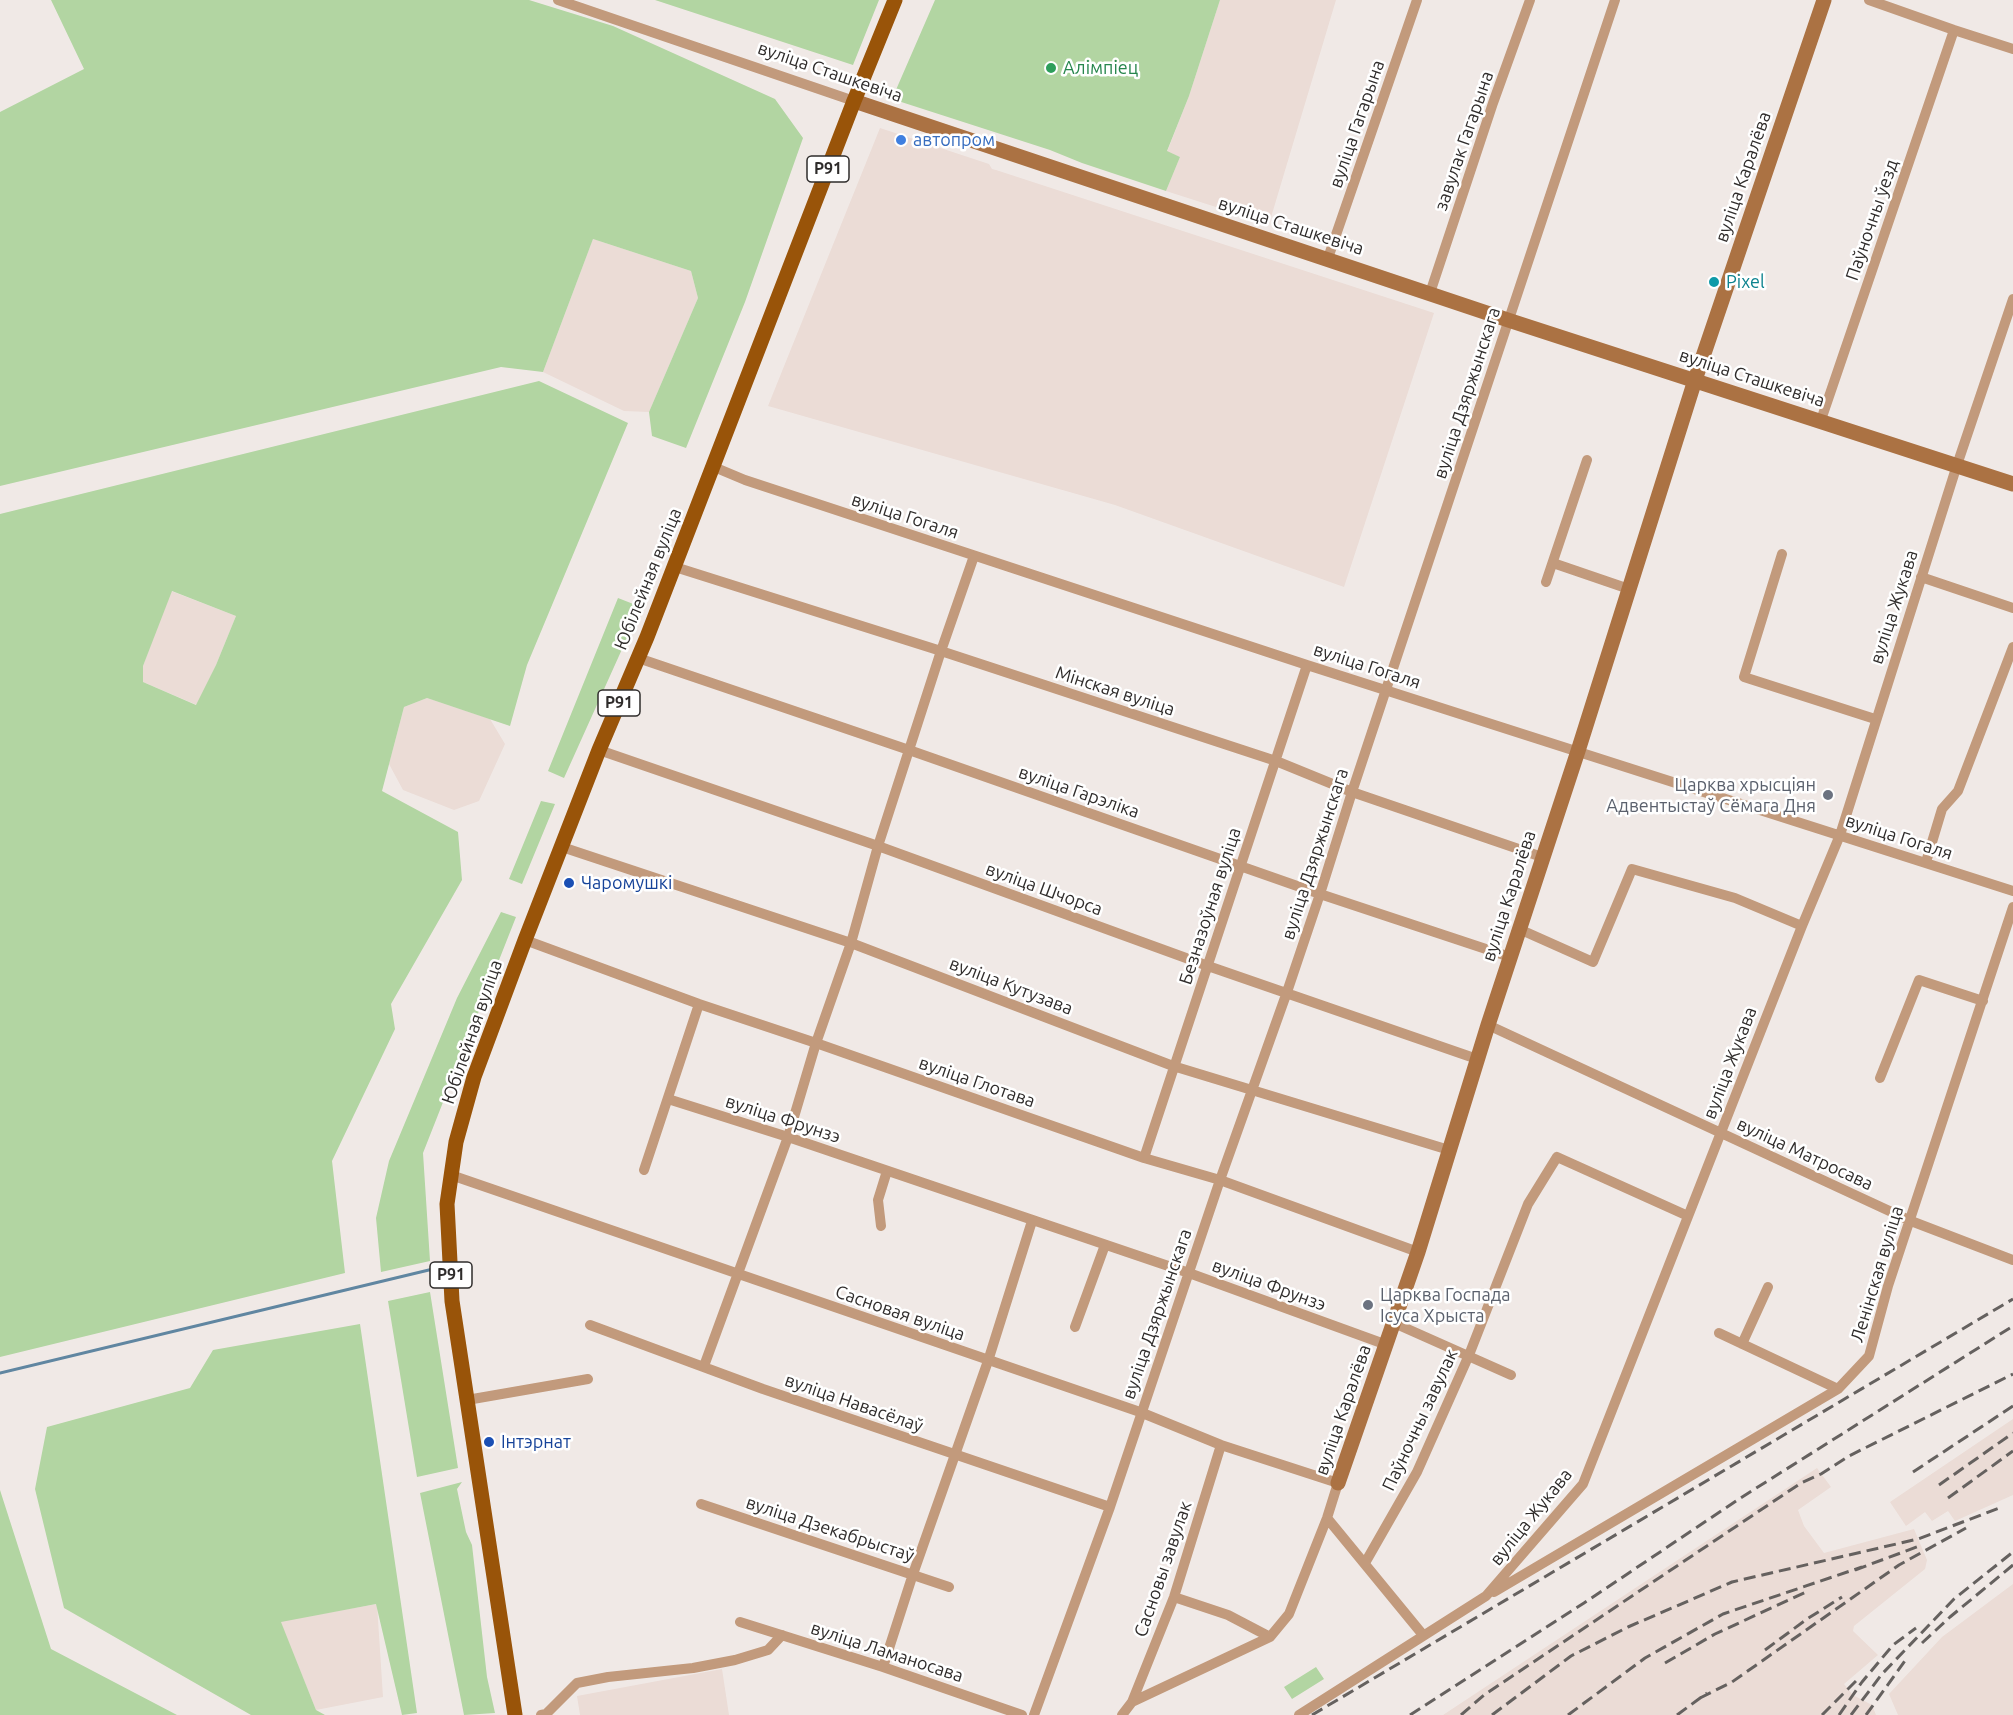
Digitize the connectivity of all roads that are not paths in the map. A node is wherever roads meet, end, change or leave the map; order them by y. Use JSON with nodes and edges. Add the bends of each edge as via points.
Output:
{"nodes":[{"id":1,"x":558,"y":0,"type":"edge"},
{"id":2,"x":895,"y":0,"type":"edge"},
{"id":3,"x":1417,"y":0,"type":"edge"},
{"id":4,"x":1530,"y":0,"type":"edge"},
{"id":5,"x":1615,"y":0,"type":"edge"},
{"id":6,"x":1824,"y":0,"type":"edge"},
{"id":7,"x":1869,"y":0,"type":"edge"},
{"id":8,"x":1954,"y":30,"type":"junction"},
{"id":9,"x":2013,"y":48,"type":"edge"},
{"id":10,"x":854,"y":100,"type":"junction"},
{"id":11,"x":1328,"y":258,"type":"junction"},
{"id":12,"x":1430,"y":293,"type":"junction"},
{"id":13,"x":2013,"y":299,"type":"edge"},
{"id":14,"x":1508,"y":320,"type":"junction"},
{"id":15,"x":1695,"y":380,"type":"junction"},
{"id":16,"x":1821,"y":420,"type":"junction"},
{"id":17,"x":1587,"y":460,"type":"dead end"},
{"id":18,"x":1957,"y":465,"type":"junction"},
{"id":19,"x":714,"y":467,"type":"junction"},
{"id":20,"x":2013,"y":484,"type":"edge"},
{"id":21,"x":1782,"y":554,"type":"dead end"},
{"id":22,"x":974,"y":556,"type":"junction"},
{"id":23,"x":1553,"y":563,"type":"junction"},
{"id":24,"x":675,"y":567,"type":"junction"},
{"id":25,"x":1921,"y":577,"type":"junction"},
{"id":26,"x":1546,"y":582,"type":"dead end"},
{"id":27,"x":1629,"y":589,"type":"junction"},
{"id":28,"x":2013,"y":608,"type":"edge"},
{"id":29,"x":2013,"y":647,"type":"edge"},
{"id":30,"x":941,"y":651,"type":"junction"},
{"id":31,"x":638,"y":658,"type":"junction"},
{"id":32,"x":1307,"y":664,"type":"junction"},
{"id":33,"x":1387,"y":689,"type":"junction"},
{"id":34,"x":1875,"y":719,"type":"junction"},
{"id":35,"x":599,"y":750,"type":"junction"},
{"id":36,"x":909,"y":750,"type":"junction"},
{"id":37,"x":1578,"y":751,"type":"junction"},
{"id":38,"x":1276,"y":761,"type":"junction"},
{"id":39,"x":1352,"y":792,"type":"junction"},
{"id":40,"x":1840,"y":835,"type":"junction"},
{"id":41,"x":878,"y":846,"type":"junction"},
{"id":42,"x":562,"y":847,"type":"junction"},
{"id":43,"x":1542,"y":857,"type":"junction"},
{"id":44,"x":1926,"y":862,"type":"junction"},
{"id":45,"x":1240,"y":867,"type":"junction"},
{"id":46,"x":2013,"y":891,"type":"edge"},
{"id":47,"x":1320,"y":894,"type":"junction"},
{"id":48,"x":2013,"y":907,"type":"edge"},
{"id":49,"x":1802,"y":926,"type":"junction"},
{"id":50,"x":1519,"y":929,"type":"junction"},
{"id":51,"x":525,"y":940,"type":"junction"},
{"id":52,"x":851,"y":943,"type":"junction"},
{"id":53,"x":1509,"y":957,"type":"junction"},
{"id":54,"x":1208,"y":966,"type":"junction"},
{"id":55,"x":1287,"y":992,"type":"junction"},
{"id":56,"x":1983,"y":1001,"type":"junction"},
{"id":57,"x":699,"y":1004,"type":"junction"},
{"id":58,"x":1488,"y":1025,"type":"junction"},
{"id":59,"x":816,"y":1043,"type":"junction"},
{"id":60,"x":1477,"y":1059,"type":"junction"},
{"id":61,"x":1173,"y":1066,"type":"junction"},
{"id":62,"x":1880,"y":1078,"type":"dead end"},
{"id":63,"x":1252,"y":1091,"type":"junction"},
{"id":64,"x":668,"y":1099,"type":"junction"},
{"id":65,"x":1721,"y":1134,"type":"junction"},
{"id":66,"x":788,"y":1137,"type":"junction"},
{"id":67,"x":1449,"y":1150,"type":"junction"},
{"id":68,"x":1144,"y":1158,"type":"junction"},
{"id":69,"x":644,"y":1170,"type":"dead end"},
{"id":70,"x":886,"y":1171,"type":"junction"},
{"id":71,"x":451,"y":1175,"type":"junction"},
{"id":72,"x":1220,"y":1180,"type":"junction"},
{"id":73,"x":1688,"y":1216,"type":"junction"},
{"id":74,"x":1032,"y":1221,"type":"junction"},
{"id":75,"x":1911,"y":1221,"type":"junction"},
{"id":76,"x":881,"y":1226,"type":"dead end"},
{"id":77,"x":1105,"y":1245,"type":"junction"},
{"id":78,"x":1418,"y":1252,"type":"junction"},
{"id":79,"x":2013,"y":1260,"type":"edge"},
{"id":80,"x":1189,"y":1273,"type":"junction"},
{"id":81,"x":738,"y":1275,"type":"junction"},
{"id":82,"x":1768,"y":1287,"type":"dead end"},
{"id":83,"x":1394,"y":1323,"type":"junction"},
{"id":84,"x":590,"y":1325,"type":"dead end"},
{"id":85,"x":1075,"y":1328,"type":"dead end"},
{"id":86,"x":1719,"y":1333,"type":"dead end"},
{"id":87,"x":1742,"y":1344,"type":"junction"},
{"id":88,"x":1387,"y":1345,"type":"junction"},
{"id":89,"x":1469,"y":1355,"type":"junction"},
{"id":90,"x":988,"y":1361,"type":"junction"},
{"id":91,"x":704,"y":1366,"type":"junction"},
{"id":92,"x":1511,"y":1375,"type":"dead end"},
{"id":93,"x":588,"y":1379,"type":"dead end"},
{"id":94,"x":1838,"y":1389,"type":"junction"},
{"id":95,"x":467,"y":1400,"type":"junction"},
{"id":96,"x":1140,"y":1412,"type":"junction"},
{"id":97,"x":1221,"y":1445,"type":"junction"},
{"id":98,"x":955,"y":1455,"type":"junction"},
{"id":99,"x":1338,"y":1483,"type":"junction"},
{"id":100,"x":701,"y":1504,"type":"dead end"},
{"id":101,"x":1110,"y":1507,"type":"junction"},
{"id":102,"x":1327,"y":1518,"type":"junction"},
{"id":103,"x":1365,"y":1563,"type":"junction"},
{"id":104,"x":913,"y":1574,"type":"junction"},
{"id":105,"x":949,"y":1587,"type":"dead end"},
{"id":106,"x":1486,"y":1596,"type":"junction"},
{"id":107,"x":1174,"y":1597,"type":"junction"},
{"id":108,"x":740,"y":1622,"type":"dead end"},
{"id":109,"x":782,"y":1635,"type":"junction"},
{"id":110,"x":1423,"y":1635,"type":"junction"},
{"id":111,"x":1270,"y":1637,"type":"junction"},
{"id":112,"x":883,"y":1667,"type":"junction"},
{"id":113,"x":1132,"y":1702,"type":"junction"},
{"id":114,"x":515,"y":1715,"type":"edge"},
{"id":115,"x":541,"y":1715,"type":"edge"},
{"id":116,"x":1022,"y":1715,"type":"edge"},
{"id":117,"x":1034,"y":1715,"type":"edge"},
{"id":118,"x":1122,"y":1715,"type":"edge"},
{"id":119,"x":1299,"y":1715,"type":"edge"}],
"edges":[{"from":1,"to":10,"type":"street","name":"вуліца Сташкевіча"},
{"from":2,"to":10,"type":"main road","name":"Юбілейная вуліца","number":"Р91"},
{"from":3,"to":11,"type":"street","name":"вуліца Гагарына"},
{"from":4,"to":12,"type":"street","name":"завулак Гагарына"},
{"from":5,"to":14,"type":"street","name":"вуліца Дзяржынскага"},
{"from":6,"to":15,"type":"street","name":"вуліца Каралёва"},
{"from":7,"to":8,"type":"street"},
{"from":8,"to":9,"type":"street"},
{"from":8,"to":16,"type":"street","name":"Паўночны ўезд"},
{"from":10,"to":11,"type":"street","name":"вуліца Сташкевіча"},
{"from":10,"to":19,"type":"main road","name":"Юбілейная вуліца","number":"Р91"},
{"from":11,"to":12,"type":"street","name":"вуліца Сташкевіча"},
{"from":12,"to":14,"type":"street","name":"вуліца Сташкевіча"},
{"from":13,"to":18,"type":"street","name":"вуліца Жукава"},
{"from":14,"to":15,"type":"street","name":"вуліца Сташкевіча"},
{"from":14,"to":33,"type":"street","name":"вуліца Дзяржынскага"},
{"from":15,"to":16,"type":"street","name":"вуліца Сташкевіча"},
{"from":15,"to":27,"type":"street","name":"вуліца Каралёва"},
{"from":16,"to":18,"type":"street","name":"вуліца Сташкевіча"},
{"from":17,"to":23,"type":"street"},
{"from":18,"to":20,"type":"street","name":"вуліца Сташкевіча"},
{"from":18,"to":25,"type":"street","name":"вуліца Жукава"},
{"from":19,"to":22,"type":"street","name":"вуліца Гогаля"},
{"from":19,"to":24,"type":"main road","name":"Юбілейная вуліца","number":"Р91"},
{"from":21,"to":34,"type":"street","via":[[1744,677]]},
{"from":22,"to":30,"type":"street"},
{"from":22,"to":32,"type":"street","name":"вуліца Гогаля"},
{"from":23,"to":26,"type":"street"},
{"from":23,"to":27,"type":"street"},
{"from":24,"to":30,"type":"street","name":"Мінская вуліца"},
{"from":24,"to":31,"type":"main road","name":"Юбілейная вуліца","number":"Р91"},
{"from":25,"to":28,"type":"street"},
{"from":25,"to":34,"type":"street","name":"вуліца Жукава"},
{"from":27,"to":37,"type":"street","name":"вуліца Каралёва"},
{"from":29,"to":44,"type":"street","via":[[1958,791],[1942,808]]},
{"from":30,"to":36,"type":"street"},
{"from":30,"to":38,"type":"street","name":"Мінская вуліца"},
{"from":31,"to":35,"type":"main road","name":"Юбілейная вуліца","number":"Р91"},
{"from":31,"to":36,"type":"street","name":"вуліца Гарэліка"},
{"from":32,"to":33,"type":"street","name":"вуліца Гогаля"},
{"from":32,"to":38,"type":"street","name":"Безназоўная вуліца"},
{"from":33,"to":37,"type":"street","name":"вуліца Гогаля"},
{"from":33,"to":39,"type":"street","name":"вуліца Дзяржынскага"},
{"from":34,"to":40,"type":"street","name":"вуліца Жукава"},
{"from":35,"to":41,"type":"street","name":"вуліца Шчорса"},
{"from":35,"to":42,"type":"main road","name":"Юбілейная вуліца","number":"Р91"},
{"from":36,"to":41,"type":"street"},
{"from":36,"to":45,"type":"street","name":"вуліца Гарэліка"},
{"from":37,"to":40,"type":"street","name":"вуліца Гогаля"},
{"from":37,"to":43,"type":"street","name":"вуліца Каралёва"},
{"from":38,"to":39,"type":"street","name":"Мінская вуліца"},
{"from":38,"to":45,"type":"street","name":"Безназоўная вуліца"},
{"from":39,"to":43,"type":"street","name":"Мінская вуліца"},
{"from":39,"to":47,"type":"street","name":"вуліца Дзяржынскага"},
{"from":40,"to":44,"type":"street","name":"вуліца Гогаля"},
{"from":40,"to":49,"type":"street","name":"вуліца Жукава"},
{"from":41,"to":52,"type":"street"},
{"from":41,"to":54,"type":"street","name":"вуліца Шчорса"},
{"from":42,"to":51,"type":"main road","name":"Юбілейная вуліца","number":"Р91"},
{"from":42,"to":52,"type":"street","name":"вуліца Кутузава"},
{"from":43,"to":50,"type":"street","name":"вуліца Каралёва"},
{"from":44,"to":46,"type":"street","name":"вуліца Гогаля"},
{"from":45,"to":47,"type":"street","name":"вуліца Гарэліка"},
{"from":45,"to":54,"type":"street","name":"Безназоўная вуліца"},
{"from":47,"to":53,"type":"street","name":"вуліца Гарэліка"},
{"from":47,"to":55,"type":"street","name":"вуліца Дзяржынскага"},
{"from":48,"to":56,"type":"street","name":"Ленінская вуліца"},
{"from":49,"to":50,"type":"street","via":[[1735,898],[1632,869],[1593,962]]},
{"from":49,"to":65,"type":"street","name":"вуліца Жукава"},
{"from":50,"to":53,"type":"street","name":"вуліца Каралёва"},
{"from":51,"to":57,"type":"street","name":"вуліца Глотава"},
{"from":51,"to":71,"type":"main road","name":"Юбілейная вуліца","number":"Р91","via":[[474,1077]]},
{"from":52,"to":59,"type":"street"},
{"from":52,"to":61,"type":"street","name":"вуліца Кутузава"},
{"from":53,"to":58,"type":"street","name":"вуліца Каралёва"},
{"from":54,"to":55,"type":"street","name":"вуліца Шчорса"},
{"from":54,"to":61,"type":"street","name":"Безназоўная вуліца"},
{"from":55,"to":60,"type":"street","name":"вуліца Шчорса"},
{"from":55,"to":63,"type":"street","name":"вуліца Дзяржынскага"},
{"from":56,"to":62,"type":"street","via":[[1919,980]]},
{"from":56,"to":75,"type":"street","name":"Ленінская вуліца"},
{"from":57,"to":59,"type":"street","name":"вуліца Глотава"},
{"from":57,"to":64,"type":"street"},
{"from":58,"to":60,"type":"street","name":"вуліца Каралёва"},
{"from":58,"to":65,"type":"street","name":"вуліца Матросава"},
{"from":59,"to":66,"type":"street"},
{"from":59,"to":68,"type":"street","name":"вуліца Глотава"},
{"from":60,"to":67,"type":"street","name":"вуліца Каралёва"},
{"from":61,"to":63,"type":"street","name":"вуліца Кутузава"},
{"from":61,"to":68,"type":"street","name":"Безназоўная вуліца"},
{"from":63,"to":67,"type":"street","name":"вуліца Кутузава"},
{"from":63,"to":72,"type":"street","name":"вуліца Дзяржынскага"},
{"from":64,"to":66,"type":"street","name":"вуліца Фрунзэ"},
{"from":64,"to":69,"type":"street"},
{"from":65,"to":73,"type":"street","name":"вуліца Жукава"},
{"from":65,"to":75,"type":"street","name":"вуліца Матросава"},
{"from":66,"to":70,"type":"street","name":"вуліца Фрунзэ"},
{"from":66,"to":81,"type":"street"},
{"from":67,"to":78,"type":"street","name":"вуліца Каралёва"},
{"from":68,"to":72,"type":"street","name":"вуліца Глотава"},
{"from":70,"to":74,"type":"street","name":"вуліца Фрунзэ"},
{"from":70,"to":76,"type":"street","via":[[878,1200]]},
{"from":71,"to":81,"type":"street","name":"Сасновая вуліца"},
{"from":71,"to":95,"type":"main road","number":"Р91","via":[[447,1204],[452,1301]]},
{"from":72,"to":78,"type":"street","name":"вуліца Глотава"},
{"from":72,"to":80,"type":"street","name":"вуліца Дзяржынскага"},
{"from":73,"to":89,"type":"street","name":"Паўночны завулак","via":[[1557,1157],[1528,1204]]},
{"from":73,"to":106,"type":"street","name":"вуліца Жукава","via":[[1583,1484]]},
{"from":74,"to":77,"type":"street","name":"вуліца Фрунзэ"},
{"from":74,"to":90,"type":"street"},
{"from":75,"to":79,"type":"street","name":"вуліца Матросава"},
{"from":75,"to":94,"type":"street","name":"Ленінская вуліца","via":[[1869,1356]]},
{"from":77,"to":80,"type":"street","name":"вуліца Фрунзэ"},
{"from":77,"to":85,"type":"street"},
{"from":78,"to":83,"type":"street","name":"вуліца Каралёва"},
{"from":80,"to":88,"type":"street","name":"вуліца Фрунзэ"},
{"from":80,"to":96,"type":"street","name":"вуліца Дзяржынскага"},
{"from":81,"to":90,"type":"street","name":"Сасновая вуліца"},
{"from":81,"to":91,"type":"street"},
{"from":82,"to":87,"type":"street"},
{"from":83,"to":88,"type":"street","name":"вуліца Каралёва"},
{"from":83,"to":89,"type":"street"},
{"from":84,"to":91,"type":"street","name":"вуліца Навасёлаў"},
{"from":86,"to":87,"type":"street"},
{"from":87,"to":94,"type":"street"},
{"from":88,"to":99,"type":"street","name":"вуліца Каралёва"},
{"from":89,"to":92,"type":"street"},
{"from":89,"to":103,"type":"street","name":"Паўночны завулак","via":[[1417,1472]]},
{"from":90,"to":96,"type":"street","name":"Сасновая вуліца"},
{"from":90,"to":98,"type":"street"},
{"from":91,"to":98,"type":"street","name":"вуліца Навасёлаў"},
{"from":93,"to":95,"type":"street"},
{"from":94,"to":106,"type":"street","name":"Ленінская вуліца"},
{"from":95,"to":114,"type":"main road","number":"Р91"},
{"from":96,"to":97,"type":"street","name":"Сасновая вуліца"},
{"from":96,"to":101,"type":"street","name":"вуліца Дзяржынскага"},
{"from":97,"to":99,"type":"street","name":"Сасновая вуліца"},
{"from":97,"to":107,"type":"street","name":"Сасновы завулак"},
{"from":98,"to":101,"type":"street","name":"вуліца Навасёлаў"},
{"from":98,"to":104,"type":"street"},
{"from":99,"to":102,"type":"street","name":"вуліца Каралёва"},
{"from":100,"to":104,"type":"street","name":"вуліца Дзекабрыстаў"},
{"from":101,"to":117,"type":"street","name":"вуліца Дзяржынскага"},
{"from":102,"to":103,"type":"street"},
{"from":102,"to":111,"type":"street","name":"вуліца Каралёва","via":[[1289,1614]]},
{"from":103,"to":110,"type":"street"},
{"from":104,"to":105,"type":"street","name":"вуліца Дзекабрыстаў"},
{"from":104,"to":112,"type":"street"},
{"from":106,"to":110,"type":"street","name":"вуліца Жукава"},
{"from":107,"to":111,"type":"street","via":[[1228,1615]]},
{"from":107,"to":113,"type":"street","name":"Сасновы завулак"},
{"from":108,"to":109,"type":"street","name":"вуліца Ламаносава"},
{"from":109,"to":112,"type":"street","name":"вуліца Ламаносава"},
{"from":109,"to":115,"type":"street","via":[[768,1650],[735,1660],[577,1683]]},
{"from":110,"to":119,"type":"street","name":"вуліца Жукава"},
{"from":111,"to":113,"type":"street","name":"вуліца Каралёва"},
{"from":112,"to":116,"type":"street","name":"вуліца Ламаносава"},
{"from":113,"to":118,"type":"street","name":"вуліца Каралёва"}]}
